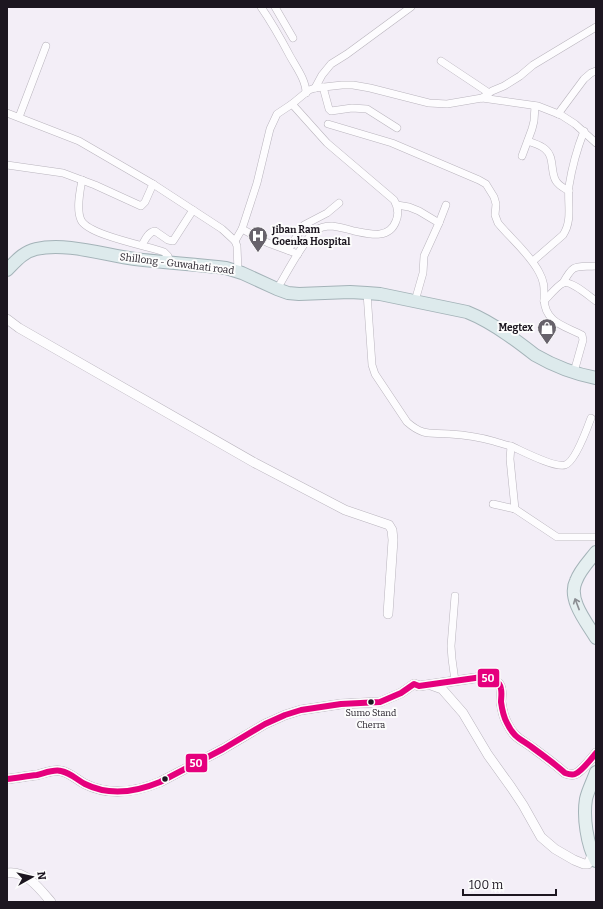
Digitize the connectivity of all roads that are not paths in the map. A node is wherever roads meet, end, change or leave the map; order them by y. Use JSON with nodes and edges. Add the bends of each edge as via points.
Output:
{"nodes":[{"id":1,"x":261,"y":7,"type":"edge"},
{"id":2,"x":275,"y":7,"type":"edge"},
{"id":3,"x":408,"y":8,"type":"edge"},
{"id":4,"x":596,"y":27,"type":"edge"},
{"id":5,"x":293,"y":38,"type":"dead end"},
{"id":6,"x":46,"y":46,"type":"dead end"},
{"id":7,"x":441,"y":61,"type":"dead end"},
{"id":8,"x":596,"y":71,"type":"edge"},
{"id":9,"x":319,"y":87,"type":"junction"},
{"id":10,"x":306,"y":93,"type":"junction"},
{"id":11,"x":489,"y":93,"type":"junction"},
{"id":12,"x":482,"y":98,"type":"junction"},
{"id":13,"x":292,"y":104,"type":"junction"},
{"id":14,"x":534,"y":106,"type":"junction"},
{"id":15,"x":7,"y":113,"type":"edge"},
{"id":16,"x":558,"y":114,"type":"junction"},
{"id":17,"x":19,"y":118,"type":"junction"},
{"id":18,"x":328,"y":124,"type":"dead end"},
{"id":19,"x":397,"y":128,"type":"dead end"},
{"id":20,"x":584,"y":131,"type":"junction"},
{"id":21,"x":528,"y":142,"type":"junction"},
{"id":22,"x":596,"y":143,"type":"edge"},
{"id":23,"x":522,"y":156,"type":"dead end"},
{"id":24,"x":7,"y":166,"type":"edge"},
{"id":25,"x":82,"y":180,"type":"junction"},
{"id":26,"x":153,"y":184,"type":"junction"},
{"id":27,"x":569,"y":191,"type":"junction"},
{"id":28,"x":339,"y":203,"type":"dead end"},
{"id":29,"x":397,"y":205,"type":"junction"},
{"id":30,"x":446,"y":205,"type":"dead end"},
{"id":31,"x":193,"y":210,"type":"junction"},
{"id":32,"x":439,"y":223,"type":"junction"},
{"id":33,"x":242,"y":230,"type":"junction"},
{"id":34,"x":235,"y":241,"type":"junction"},
{"id":35,"x":142,"y":245,"type":"junction"},
{"id":36,"x":288,"y":250,"type":"junction"},
{"id":37,"x":298,"y":254,"type":"junction"},
{"id":38,"x":533,"y":261,"type":"junction"},
{"id":39,"x":170,"y":262,"type":"junction"},
{"id":40,"x":596,"y":266,"type":"edge"},
{"id":41,"x":7,"y":270,"type":"edge"},
{"id":42,"x":238,"y":271,"type":"junction"},
{"id":43,"x":563,"y":283,"type":"junction"},
{"id":44,"x":277,"y":290,"type":"junction"},
{"id":45,"x":367,"y":293,"type":"junction"},
{"id":46,"x":544,"y":301,"type":"junction"},
{"id":47,"x":415,"y":302,"type":"junction"},
{"id":48,"x":596,"y":302,"type":"edge"},
{"id":49,"x":7,"y":319,"type":"edge"},
{"id":50,"x":574,"y":372,"type":"junction"},
{"id":51,"x":596,"y":378,"type":"edge"},
{"id":52,"x":591,"y":418,"type":"dead end"},
{"id":53,"x":511,"y":446,"type":"junction"},
{"id":54,"x":494,"y":504,"type":"dead end"},
{"id":55,"x":515,"y":509,"type":"junction"},
{"id":56,"x":596,"y":537,"type":"edge"},
{"id":57,"x":596,"y":552,"type":"edge"},
{"id":58,"x":455,"y":596,"type":"dead end"},
{"id":59,"x":388,"y":614,"type":"dead end"},
{"id":60,"x":596,"y":638,"type":"edge"},
{"id":61,"x":455,"y":681,"type":"junction"},
{"id":62,"x":431,"y":685,"type":"junction"},
{"id":63,"x":596,"y":753,"type":"edge"},
{"id":64,"x":596,"y":772,"type":"edge"},
{"id":65,"x":7,"y":779,"type":"edge"},
{"id":66,"x":594,"y":858,"type":"edge"},
{"id":67,"x":7,"y":873,"type":"edge"},
{"id":68,"x":51,"y":902,"type":"edge"}],
"edges":[{"from":1,"to":10,"type":"street","via":[[302,78]]},
{"from":2,"to":5,"type":"street"},
{"from":3,"to":9,"type":"street","via":[[331,64],[322,75]]},
{"from":4,"to":11,"type":"street"},
{"from":6,"to":17,"type":"street"},
{"from":7,"to":11,"type":"street"},
{"from":8,"to":16,"type":"street","via":[[584,79]]},
{"from":9,"to":10,"type":"street"},
{"from":9,"to":12,"type":"street","via":[[353,85],[437,104]]},
{"from":9,"to":19,"type":"street","via":[[331,111],[367,109]]},
{"from":10,"to":13,"type":"street"},
{"from":11,"to":12,"type":"street"},
{"from":12,"to":14,"type":"street"},
{"from":13,"to":29,"type":"street","via":[[327,143]]},
{"from":13,"to":33,"type":"street","via":[[277,114],[270,129]]},
{"from":14,"to":16,"type":"street"},
{"from":14,"to":21,"type":"street","via":[[534,121]]},
{"from":15,"to":17,"type":"street"},
{"from":16,"to":20,"type":"street"},
{"from":17,"to":26,"type":"street","via":[[79,141]]},
{"from":18,"to":38,"type":"street","via":[[392,143],[486,184],[494,197],[498,223]]},
{"from":20,"to":22,"type":"street"},
{"from":20,"to":27,"type":"street","via":[[576,153]]},
{"from":21,"to":23,"type":"street"},
{"from":21,"to":27,"type":"street","via":[[542,146],[548,152],[554,179]]},
{"from":24,"to":25,"type":"street","via":[[63,173]]},
{"from":25,"to":26,"type":"street","via":[[141,206]]},
{"from":25,"to":35,"type":"street","via":[[78,206],[83,223],[98,232]]},
{"from":26,"to":31,"type":"street"},
{"from":27,"to":38,"type":"street","via":[[570,216],[567,229]]},
{"from":28,"to":36,"type":"street","via":[[327,213],[304,225]]},
{"from":29,"to":32,"type":"street","via":[[419,211]]},
{"from":29,"to":37,"type":"street","via":[[397,221],[386,233],[374,234],[327,226],[314,232]]},
{"from":30,"to":32,"type":"street"},
{"from":31,"to":34,"type":"street"},
{"from":31,"to":35,"type":"street","via":[[173,241],[153,231]]},
{"from":32,"to":47,"type":"street","via":[[424,256],[423,273]]},
{"from":33,"to":34,"type":"street"},
{"from":33,"to":36,"type":"street"},
{"from":34,"to":42,"type":"street"},
{"from":35,"to":39,"type":"street","via":[[164,252]]},
{"from":36,"to":37,"type":"street"},
{"from":37,"to":44,"type":"street"},
{"from":38,"to":46,"type":"street","via":[[545,287]]},
{"from":39,"to":41,"type":"highway","name":"Shillong - Guwahati road","via":[[55,247],[27,252]]},
{"from":39,"to":42,"type":"highway","name":"Shillong - Guwahati road"},
{"from":40,"to":43,"type":"street","via":[[576,267],[569,272]]},
{"from":42,"to":44,"type":"highway","name":"Shillong - Guwahati road"},
{"from":43,"to":46,"type":"street"},
{"from":43,"to":48,"type":"street","via":[[573,285]]},
{"from":44,"to":45,"type":"highway","name":"Shillong - Guwahati road","via":[[299,294]]},
{"from":45,"to":47,"type":"highway","name":"Shillong - Guwahati road"},
{"from":45,"to":53,"type":"street","via":[[372,364],[375,374],[407,422],[421,432],[470,437]]},
{"from":46,"to":50,"type":"street","via":[[548,315],[552,319],[583,337]]},
{"from":47,"to":50,"type":"highway","name":"Shillong - Guwahati road","via":[[462,310],[480,317],[541,358]]},
{"from":49,"to":59,"type":"street","via":[[25,332],[255,463],[345,510],[389,525],[393,540]]},
{"from":50,"to":51,"type":"highway","name":"Shillong - Guwahati road"},
{"from":52,"to":53,"type":"street","via":[[576,454],[571,462],[565,465],[556,466]]},
{"from":53,"to":55,"type":"street"},
{"from":54,"to":55,"type":"street"},
{"from":55,"to":56,"type":"street","via":[[557,536]]},
{"from":60,"to":57,"type":"main road","one_way":true,"via":[[577,606],[573,593],[576,580]]},
{"from":58,"to":61,"type":"street","via":[[451,646]]},
{"from":61,"to":62,"type":"street"},
{"from":61,"to":63,"type":"street","via":[[482,677],[500,684],[503,714],[515,736],[565,773],[575,774]]},
{"from":62,"to":65,"type":"street","via":[[414,684],[380,702],[335,705],[285,715],[151,786],[114,792],[104,791],[84,784],[61,770]]},
{"from":62,"to":66,"type":"street","via":[[442,689],[463,713],[541,837],[555,849],[584,864],[588,864]]},
{"from":64,"to":66,"type":"main road","via":[[586,797],[584,811],[588,840]]},
{"from":67,"to":68,"type":"street","via":[[21,874]]}]}
